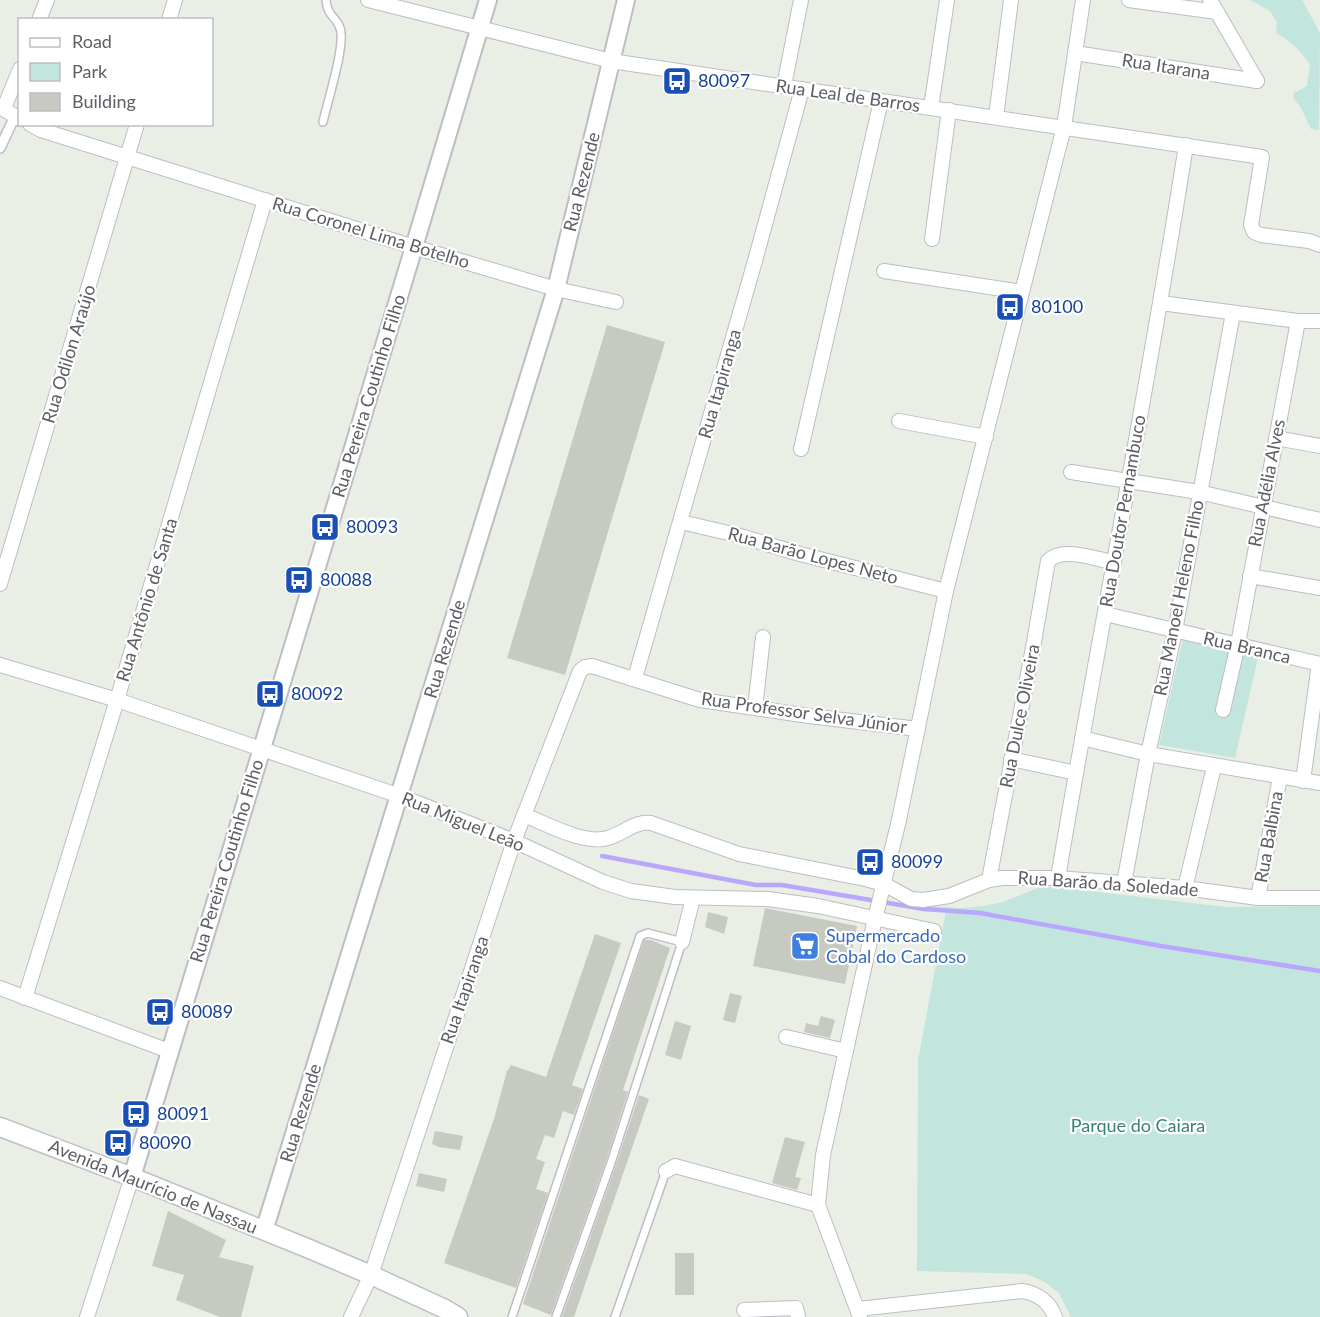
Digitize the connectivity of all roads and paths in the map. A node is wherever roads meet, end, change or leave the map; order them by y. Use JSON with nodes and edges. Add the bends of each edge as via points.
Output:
{"nodes":[{"id":1,"x":47,"y":0,"type":"edge"},
{"id":2,"x":175,"y":0,"type":"edge"},
{"id":3,"x":326,"y":0,"type":"edge"},
{"id":4,"x":368,"y":0,"type":"edge"},
{"id":5,"x":488,"y":0,"type":"edge"},
{"id":6,"x":626,"y":0,"type":"edge"},
{"id":7,"x":946,"y":0,"type":"edge"},
{"id":8,"x":1011,"y":0,"type":"edge"},
{"id":9,"x":1083,"y":0,"type":"edge"},
{"id":10,"x":1129,"y":0,"type":"edge"},
{"id":11,"x":798,"y":4,"type":"edge"},
{"id":12,"x":1214,"y":6,"type":"edge"},
{"id":13,"x":40,"y":18,"type":"edge"},
{"id":14,"x":170,"y":18,"type":"edge"},
{"id":15,"x":480,"y":28,"type":"junction"},
{"id":16,"x":1075,"y":52,"type":"junction"},
{"id":17,"x":611,"y":62,"type":"junction"},
{"id":18,"x":18,"y":78,"type":"edge"},
{"id":19,"x":784,"y":86,"type":"junction"},
{"id":20,"x":802,"y":89,"type":"junction"},
{"id":21,"x":881,"y":100,"type":"junction"},
{"id":22,"x":930,"y":108,"type":"junction"},
{"id":23,"x":948,"y":110,"type":"junction"},
{"id":24,"x":10,"y":112,"type":"edge"},
{"id":25,"x":996,"y":117,"type":"junction"},
{"id":26,"x":322,"y":122,"type":"dead end"},
{"id":27,"x":34,"y":126,"type":"edge"},
{"id":28,"x":136,"y":126,"type":"edge"},
{"id":29,"x":1064,"y":127,"type":"junction"},
{"id":30,"x":1186,"y":145,"type":"junction"},
{"id":31,"x":0,"y":148,"type":"edge"},
{"id":32,"x":127,"y":157,"type":"junction"},
{"id":33,"x":265,"y":201,"type":"junction"},
{"id":34,"x":932,"y":239,"type":"dead end"},
{"id":35,"x":1320,"y":245,"type":"edge"},
{"id":36,"x":414,"y":248,"type":"junction"},
{"id":37,"x":884,"y":271,"type":"dead end"},
{"id":38,"x":556,"y":289,"type":"junction"},
{"id":39,"x":1022,"y":292,"type":"junction"},
{"id":40,"x":616,"y":302,"type":"dead end"},
{"id":41,"x":1161,"y":303,"type":"junction"},
{"id":42,"x":1233,"y":313,"type":"junction"},
{"id":43,"x":1298,"y":321,"type":"junction"},
{"id":44,"x":1320,"y":321,"type":"edge"},
{"id":45,"x":899,"y":421,"type":"dead end"},
{"id":46,"x":986,"y":437,"type":"junction"},
{"id":47,"x":1276,"y":438,"type":"junction"},
{"id":48,"x":1320,"y":446,"type":"edge"},
{"id":49,"x":801,"y":449,"type":"dead end"},
{"id":50,"x":1071,"y":472,"type":"dead end"},
{"id":51,"x":1128,"y":481,"type":"junction"},
{"id":52,"x":1199,"y":492,"type":"junction"},
{"id":53,"x":1263,"y":507,"type":"junction"},
{"id":54,"x":1320,"y":520,"type":"edge"},
{"id":55,"x":681,"y":522,"type":"junction"},
{"id":56,"x":1113,"y":562,"type":"junction"},
{"id":57,"x":1250,"y":576,"type":"junction"},
{"id":58,"x":0,"y":583,"type":"edge"},
{"id":59,"x":1320,"y":588,"type":"edge"},
{"id":60,"x":946,"y":591,"type":"junction"},
{"id":61,"x":1105,"y":614,"type":"junction"},
{"id":62,"x":1175,"y":631,"type":"junction"},
{"id":63,"x":763,"y":637,"type":"dead end"},
{"id":64,"x":1238,"y":644,"type":"junction"},
{"id":65,"x":1319,"y":664,"type":"edge"},
{"id":66,"x":0,"y":665,"type":"edge"},
{"id":67,"x":585,"y":667,"type":"joint"},
{"id":68,"x":635,"y":678,"type":"junction"},
{"id":69,"x":117,"y":700,"type":"junction"},
{"id":70,"x":755,"y":708,"type":"junction"},
{"id":71,"x":1223,"y":710,"type":"dead end"},
{"id":72,"x":918,"y":729,"type":"junction"},
{"id":73,"x":1082,"y":738,"type":"junction"},
{"id":74,"x":261,"y":748,"type":"junction"},
{"id":75,"x":1148,"y":754,"type":"junction"},
{"id":76,"x":1011,"y":759,"type":"junction"},
{"id":77,"x":1214,"y":767,"type":"junction"},
{"id":78,"x":1076,"y":773,"type":"junction"},
{"id":79,"x":1280,"y":777,"type":"junction"},
{"id":80,"x":1303,"y":781,"type":"junction"},
{"id":81,"x":1320,"y":783,"type":"edge"},
{"id":82,"x":400,"y":796,"type":"junction"},
{"id":83,"x":524,"y":815,"type":"junction"},
{"id":84,"x":514,"y":841,"type":"junction"},
{"id":85,"x":1058,"y":878,"type":"junction"},
{"id":86,"x":989,"y":880,"type":"junction"},
{"id":87,"x":1124,"y":883,"type":"junction"},
{"id":88,"x":883,"y":887,"type":"junction"},
{"id":89,"x":1185,"y":888,"type":"junction"},
{"id":90,"x":693,"y":898,"type":"junction"},
{"id":91,"x":1258,"y":898,"type":"junction"},
{"id":92,"x":1320,"y":898,"type":"edge"},
{"id":93,"x":876,"y":915,"type":"junction"},
{"id":94,"x":934,"y":931,"type":"dead end"},
{"id":95,"x":682,"y":942,"type":"junction"},
{"id":96,"x":0,"y":988,"type":"edge"},
{"id":97,"x":25,"y":998,"type":"junction"},
{"id":98,"x":786,"y":1037,"type":"dead end"},
{"id":99,"x":169,"y":1051,"type":"junction"},
{"id":100,"x":846,"y":1051,"type":"junction"},
{"id":101,"x":0,"y":1127,"type":"edge"},
{"id":102,"x":666,"y":1171,"type":"joint"},
{"id":103,"x":132,"y":1177,"type":"junction"},
{"id":104,"x":818,"y":1205,"type":"junction"},
{"id":105,"x":264,"y":1231,"type":"junction"},
{"id":106,"x":371,"y":1275,"type":"junction"},
{"id":107,"x":744,"y":1310,"type":"dead end"},
{"id":108,"x":797,"y":1313,"type":"edge"},
{"id":109,"x":859,"y":1313,"type":"edge"},
{"id":110,"x":87,"y":1317,"type":"edge"},
{"id":111,"x":351,"y":1317,"type":"edge"},
{"id":112,"x":458,"y":1317,"type":"edge"},
{"id":113,"x":512,"y":1317,"type":"edge"},
{"id":114,"x":556,"y":1317,"type":"edge"},
{"id":115,"x":615,"y":1317,"type":"edge"},
{"id":116,"x":1055,"y":1317,"type":"edge"}],
"edges":[{"from":1,"to":13,"type":"street"},
{"from":2,"to":14,"type":"street"},
{"from":3,"to":26,"type":"lane","via":[[329,15],[339,24],[342,40]]},
{"from":4,"to":15,"type":"street","name":"Rua Leal de Barros"},
{"from":5,"to":15,"type":"street","name":"Rua Pereira Coutinho Filho"},
{"from":6,"to":17,"type":"street","name":"Rua Rezende"},
{"from":7,"to":22,"type":"street"},
{"from":8,"to":25,"type":"street"},
{"from":9,"to":16,"type":"street"},
{"from":10,"to":12,"type":"street"},
{"from":11,"to":19,"type":"street"},
{"from":12,"to":16,"type":"street","name":"Rua Itarana","via":[[1257,81]]},
{"from":15,"to":17,"type":"street","name":"Rua Leal de Barros"},
{"from":15,"to":36,"type":"street","name":"Rua Pereira Coutinho Filho"},
{"from":16,"to":29,"type":"street"},
{"from":17,"to":19,"type":"street","name":"Rua Leal de Barros"},
{"from":17,"to":38,"type":"street","name":"Rua Rezende"},
{"from":18,"to":24,"type":"street"},
{"from":19,"to":20,"type":"street","name":"Rua Leal de Barros"},
{"from":20,"to":21,"type":"street","name":"Rua Leal de Barros"},
{"from":20,"to":55,"type":"street","name":"Rua Itapiranga"},
{"from":21,"to":22,"type":"street","name":"Rua Leal de Barros"},
{"from":21,"to":49,"type":"street"},
{"from":22,"to":23,"type":"street","name":"Rua Leal de Barros"},
{"from":23,"to":25,"type":"street","name":"Rua Leal de Barros"},
{"from":23,"to":34,"type":"street"},
{"from":24,"to":31,"type":"street"},
{"from":25,"to":29,"type":"street","name":"Rua Leal de Barros"},
{"from":27,"to":32,"type":"street","name":"Rua Coronel Lima Botelho"},
{"from":28,"to":32,"type":"street","name":"Rua Odilon Araújo"},
{"from":29,"to":30,"type":"street","name":"Rua Leal de Barros"},
{"from":29,"to":39,"type":"street"},
{"from":30,"to":35,"type":"street","name":"Rua Leal de Barros","via":[[1262,157],[1251,225],[1254,232]]},
{"from":30,"to":41,"type":"street","name":"Rua Doutor Pernambuco"},
{"from":32,"to":33,"type":"street","name":"Rua Coronel Lima Botelho"},
{"from":32,"to":58,"type":"street","name":"Rua Odilon Araújo"},
{"from":33,"to":36,"type":"street","name":"Rua Coronel Lima Botelho"},
{"from":33,"to":69,"type":"street","name":"Rua Antônio de Santa"},
{"from":36,"to":38,"type":"street","name":"Rua Coronel Lima Botelho"},
{"from":36,"to":74,"type":"street","name":"Rua Pereira Coutinho Filho"},
{"from":37,"to":39,"type":"street"},
{"from":38,"to":40,"type":"street","name":"Rua Coronel Lima Botelho"},
{"from":38,"to":82,"type":"street","name":"Rua Rezende"},
{"from":39,"to":46,"type":"street"},
{"from":41,"to":42,"type":"street"},
{"from":41,"to":51,"type":"street","name":"Rua Doutor Pernambuco"},
{"from":42,"to":43,"type":"street"},
{"from":42,"to":52,"type":"street","name":"Rua Manoel Heleno Filho"},
{"from":43,"to":44,"type":"street"},
{"from":43,"to":47,"type":"street","name":"Rua Adélia Alves"},
{"from":45,"to":46,"type":"street"},
{"from":46,"to":60,"type":"street"},
{"from":47,"to":48,"type":"street"},
{"from":47,"to":53,"type":"street","name":"Rua Adélia Alves"},
{"from":50,"to":51,"type":"street"},
{"from":51,"to":52,"type":"street"},
{"from":51,"to":56,"type":"street","name":"Rua Doutor Pernambuco"},
{"from":52,"to":53,"type":"street"},
{"from":52,"to":62,"type":"street","name":"Rua Manoel Heleno Filho"},
{"from":53,"to":54,"type":"street"},
{"from":53,"to":57,"type":"street","name":"Rua Adélia Alves"},
{"from":55,"to":60,"type":"street","name":"Rua Barão Lopes Neto"},
{"from":55,"to":68,"type":"street","name":"Rua Itapiranga"},
{"from":56,"to":61,"type":"street","name":"Rua Doutor Pernambuco"},
{"from":56,"to":76,"type":"street","name":"Rua Dulce Oliveira","via":[[1062,553],[1048,561]]},
{"from":57,"to":59,"type":"street"},
{"from":57,"to":64,"type":"street","name":"Rua Adélia Alves"},
{"from":60,"to":72,"type":"street"},
{"from":61,"to":62,"type":"street","name":"Rua Branca"},
{"from":61,"to":73,"type":"street","name":"Rua Doutor Pernambuco"},
{"from":62,"to":64,"type":"street","name":"Rua Branca"},
{"from":62,"to":75,"type":"street","name":"Rua Manoel Heleno Filho"},
{"from":63,"to":70,"type":"street"},
{"from":64,"to":65,"type":"street","name":"Rua Branca"},
{"from":64,"to":71,"type":"street","name":"Rua Adélia Alves"},
{"from":65,"to":80,"type":"street","name":"Rua Balbina"},
{"from":66,"to":69,"type":"street","name":"Rua Miguel Leão"},
{"from":67,"to":68,"type":"street","name":"Rua Professor Selva Júnior"},
{"from":67,"to":83,"type":"street","name":"Rua Itapiranga","via":[[580,670]]},
{"from":68,"to":70,"type":"street","name":"Rua Professor Selva Júnior","via":[[699,700]]},
{"from":69,"to":74,"type":"street","name":"Rua Miguel Leão"},
{"from":69,"to":97,"type":"street","name":"Rua Antônio de Santa"},
{"from":70,"to":72,"type":"street","name":"Rua Professor Selva Júnior"},
{"from":72,"to":88,"type":"street"},
{"from":73,"to":75,"type":"street"},
{"from":73,"to":78,"type":"street","name":"Rua Doutor Pernambuco"},
{"from":74,"to":82,"type":"street","name":"Rua Miguel Leão"},
{"from":74,"to":99,"type":"street","name":"Rua Pereira Coutinho Filho"},
{"from":75,"to":77,"type":"street"},
{"from":75,"to":87,"type":"street","name":"Rua Manoel Heleno Filho"},
{"from":76,"to":78,"type":"street"},
{"from":76,"to":86,"type":"street","name":"Rua Dulce Oliveira"},
{"from":77,"to":79,"type":"street"},
{"from":77,"to":89,"type":"street"},
{"from":78,"to":85,"type":"street","name":"Rua Doutor Pernambuco"},
{"from":79,"to":80,"type":"street"},
{"from":79,"to":91,"type":"street","name":"Rua Balbina"},
{"from":80,"to":81,"type":"street"},
{"from":82,"to":84,"type":"street","name":"Rua Miguel Leão"},
{"from":82,"to":105,"type":"street","name":"Rua Rezende"},
{"from":83,"to":84,"type":"street","name":"Rua Itapiranga"},
{"from":83,"to":88,"type":"street","name":"Rua Barão da Soledade","via":[[592,839],[608,838],[639,823],[651,822],[739,854]]},
{"from":84,"to":90,"type":"street","name":"Rua Miguel Leão","via":[[631,891]]},
{"from":84,"to":106,"type":"street","name":"Rua Itapiranga"},
{"from":85,"to":86,"type":"street","name":"Rua Barão da Soledade"},
{"from":85,"to":87,"type":"street","name":"Rua Barão da Soledade"},
{"from":86,"to":88,"type":"street","name":"Rua Barão da Soledade","via":[[949,896],[923,900]]},
{"from":87,"to":89,"type":"street","name":"Rua Barão da Soledade"},
{"from":88,"to":93,"type":"street"},
{"from":89,"to":91,"type":"street","name":"Rua Barão da Soledade"},
{"from":90,"to":93,"type":"street","name":"Rua Miguel Leão","via":[[768,899]]},
{"from":90,"to":95,"type":"street"},
{"from":91,"to":92,"type":"street","name":"Rua Barão da Soledade"},
{"from":93,"to":94,"type":"street","name":"Rua Miguel Leão"},
{"from":93,"to":100,"type":"street"},
{"from":95,"to":113,"type":"lane","via":[[648,933],[640,936]]},
{"from":95,"to":114,"type":"lane","via":[[611,1163]]},
{"from":96,"to":97,"type":"street"},
{"from":97,"to":99,"type":"street"},
{"from":98,"to":100,"type":"street"},
{"from":99,"to":103,"type":"street","name":"Rua Pereira Coutinho Filho"},
{"from":100,"to":104,"type":"street","via":[[823,1155]]},
{"from":101,"to":103,"type":"main road","name":"Avenida Maurício de Nassau"},
{"from":102,"to":104,"type":"street","via":[[675,1166]]},
{"from":102,"to":115,"type":"lane"},
{"from":103,"to":105,"type":"main road","name":"Avenida Maurício de Nassau"},
{"from":103,"to":110,"type":"street"},
{"from":104,"to":109,"type":"street"},
{"from":105,"to":106,"type":"main road","name":"Avenida Maurício de Nassau"},
{"from":106,"to":111,"type":"street","name":"Rua Itapiranga"},
{"from":106,"to":112,"type":"main road","name":"Avenida Maurício de Nassau"},
{"from":107,"to":108,"type":"street"},
{"from":109,"to":116,"type":"street","via":[[1022,1291],[1047,1302]]}]}
